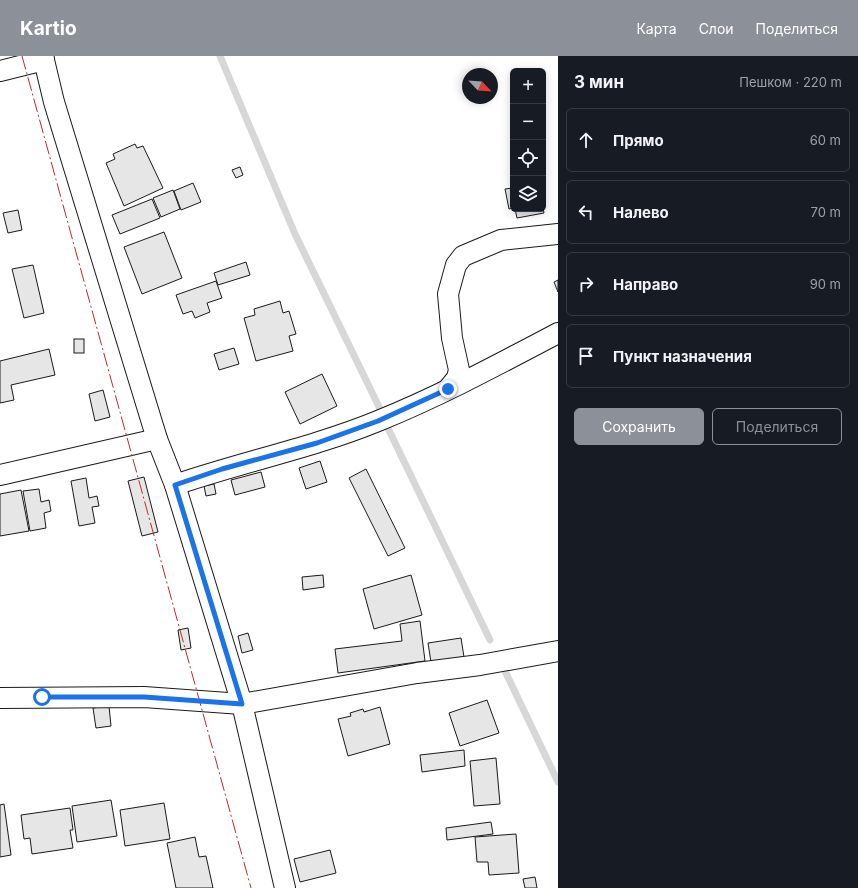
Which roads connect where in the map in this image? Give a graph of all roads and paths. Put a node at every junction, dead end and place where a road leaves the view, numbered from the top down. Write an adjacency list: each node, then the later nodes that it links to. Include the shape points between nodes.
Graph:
1 (44, 58): 2 (street); 6 (street, via 56,110)
2 (0, 71)
3 (558, 234): 5 (street, via 501,240 464,256 456,265 448,294 452,338 459,370)
4 (558, 333): 5 (street)
5 (448, 389): 8 (street, via 378,421 317,443 222,469)
6 (156, 440): 7 (street); 8 (street)
7 (0, 475)
8 (175, 485): 11 (street)
9 (558, 651): 11 (street)
10 (0, 698): 11 (street, via 144,697)
11 (242, 704): 12 (street)
12 (285, 888)

